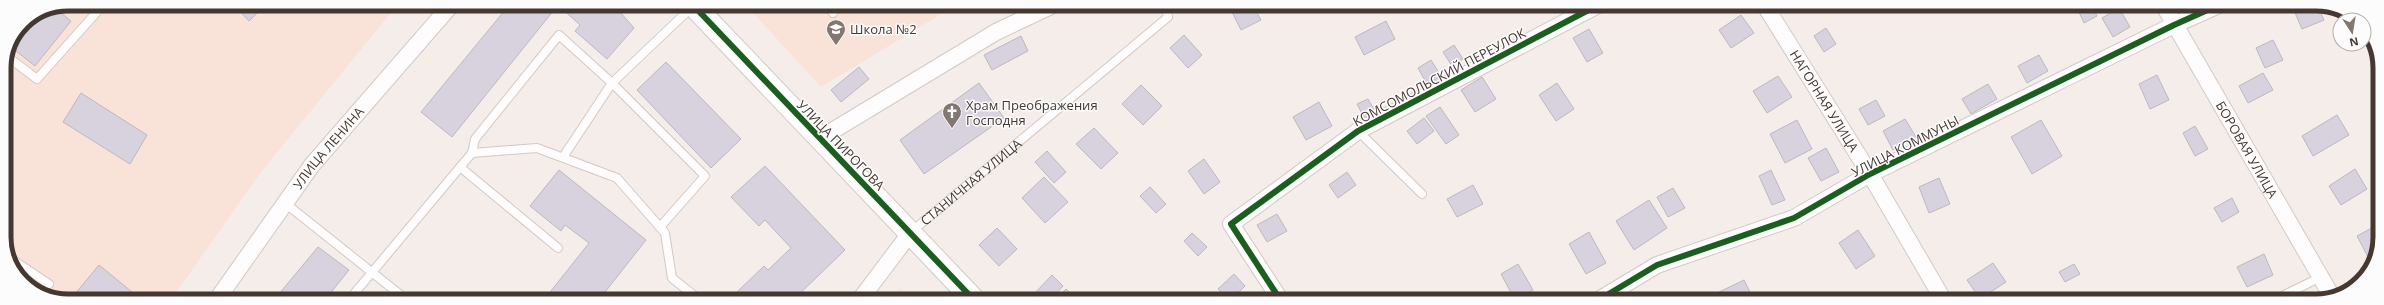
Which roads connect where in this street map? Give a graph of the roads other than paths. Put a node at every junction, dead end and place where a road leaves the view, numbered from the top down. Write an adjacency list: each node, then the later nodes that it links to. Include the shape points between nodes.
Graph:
1 (98, 11): 12 (lane, via 37,79)
2 (446, 11): 21 (street, УЛИЦА ЛЕНИНА, via 312,165)
3 (686, 11): 13 (lane)
4 (698, 11): 15 (street, УЛИЦА ПИРОГОВА)
5 (1040, 11): 15 (street, via 996,32)
6 (1167, 11): 23 (lane, СТАНИЧНАЯ УЛИЦА, via 1168,17)
7 (1587, 11): 14 (street, КОМСОМОЛЬСКИЙ ПЕРЕУЛОК)
8 (1768, 11): 19 (street, НАГОРНАЯ УЛИЦА)
9 (2167, 11): 11 (street, БОРОВАЯ УЛИЦА)
10 (2205, 11): 11 (street, УЛИЦА КОММУНЫ)
11 (2174, 25): 19 (street, УЛИЦА КОММУНЫ); 27 (street, БОРОВАЯ УЛИЦА)
12 (12, 60)
13 (612, 83): 16 (lane, via 559,35 475,139); 17 (lane); 22 (lane, via 705,176)
14 (1358, 131): 20 (lane); 36 (street, КОМСОМОЛЬСКИЙ ПЕРЕУЛОК, via 1231,224)
15 (819, 139): 23 (street, УЛИЦА ПИРОГОВА)
16 (472, 153): 17 (lane, via 537,148); 18 (lane)
17 (563, 157): 22 (lane, via 617,178)
18 (460, 167): 24 (lane); 26 (lane)
19 (1870, 174): 37 (street, УЛИЦА КОММУНЫ, via 1794,218 1657,265); 38 (street, НАГОРНАЯ УЛИЦА)
20 (1422, 194)
21 (285, 203): 26 (lane); 30 (street, УЛИЦА ЛЕНИНА)
22 (660, 227): 33 (lane, via 665,233 672,278)
23 (911, 232): 34 (street); 35 (street, УЛИЦА ПИРОГОВА)
24 (558, 248)
25 (18, 263): 28 (lane)
26 (371, 272): 31 (lane); 32 (lane)
27 (2321, 277): 29 (street, БОРОВАЯ УЛИЦА); 39 (lane)
28 (48, 284)
29 (2329, 292)
30 (220, 294)
31 (353, 294)
32 (399, 294)
33 (692, 294)
34 (863, 294)
35 (969, 294)
36 (1276, 294)
37 (1609, 294)
38 (1940, 294)
39 (2286, 294)

